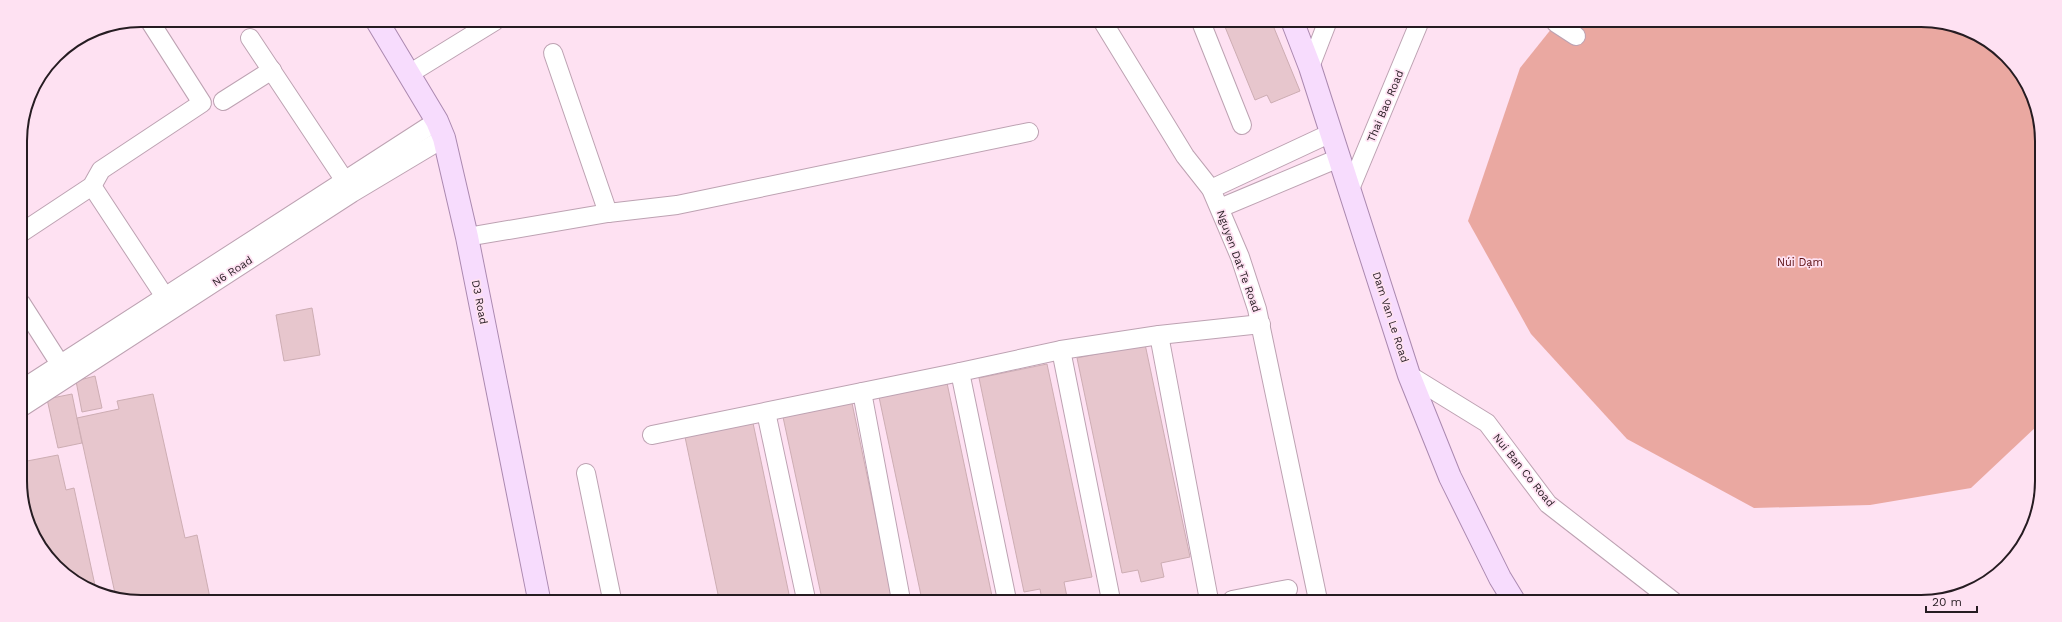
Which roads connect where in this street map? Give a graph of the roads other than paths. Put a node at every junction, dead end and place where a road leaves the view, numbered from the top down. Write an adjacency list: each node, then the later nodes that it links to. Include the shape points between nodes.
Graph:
1 (153, 27): 22 (street, via 202,103 100,170)
2 (381, 27): 15 (main road, D3 Road)
3 (485, 27): 15 (street)
4 (1106, 27): 24 (street, Nguyen Dat Te Road, via 1185,156)
5 (1203, 27): 17 (street)
6 (1295, 27): 13 (main road, Dam Van Le Road)
7 (1325, 27): 13 (street)
8 (1417, 27): 25 (street, Thai Bao Road)
9 (1562, 27): 10 (street)
10 (1576, 36)
11 (250, 38): 14 (street)
12 (553, 53): 27 (street)
13 (1310, 67): 20 (main road, Dam Van Le Road)
14 (272, 70): 16 (street); 23 (street)
15 (409, 74): 18 (main road, D3 Road)
16 (223, 101)
17 (1242, 125)
18 (440, 130): 23 (street, N6 Road); 29 (main road, D3 Road)
19 (1029, 132): 27 (street, via 678,205)
20 (1331, 133): 21 (main road, Dam Van Le Road); 24 (street)
21 (1339, 158): 25 (main road, Dam Van Le Road); 26 (street)
22 (92, 186): 28 (street); 30 (street)
23 (349, 187): 30 (street, N6 Road)
24 (1211, 189): 26 (street, Nguyen Dat Te Road)
25 (1350, 189): 37 (main road, Dam Van Le Road)
26 (1220, 208): 32 (street, Nguyen Dat Te Road, via 1240,257)
27 (608, 213): 29 (street)
28 (27, 229)
29 (467, 237): 45 (main road, D3 Road)
30 (169, 303): 35 (street, N6 Road); 40 (street, N6 Road)
31 (27, 312): 35 (street)
32 (1261, 324): 33 (street); 53 (street, Nguyen Dat Te Road)
33 (1159, 335): 34 (street); 51 (street)
34 (1060, 350): 36 (street); 50 (street)
35 (60, 364): 38 (street, N6 Road)
36 (960, 372): 39 (street); 49 (street)
37 (1409, 375): 54 (main road, Dam Van Le Road, via 1450,476); 55 (street, Nui Ban Co Road, via 1487,423 1548,504)
38 (27, 386)
39 (862, 392): 41 (street); 48 (street)
40 (27, 403)
41 (766, 412): 42 (street); 47 (street)
42 (652, 435)
43 (586, 473): 46 (street)
44 (1281, 593): 52 (street)
45 (537, 595)
46 (611, 595)
47 (805, 595)
48 (900, 595)
49 (1005, 595)
50 (1110, 595)
51 (1208, 595)
52 (1267, 595)
53 (1317, 595)
54 (1510, 595)
55 (1664, 595)

